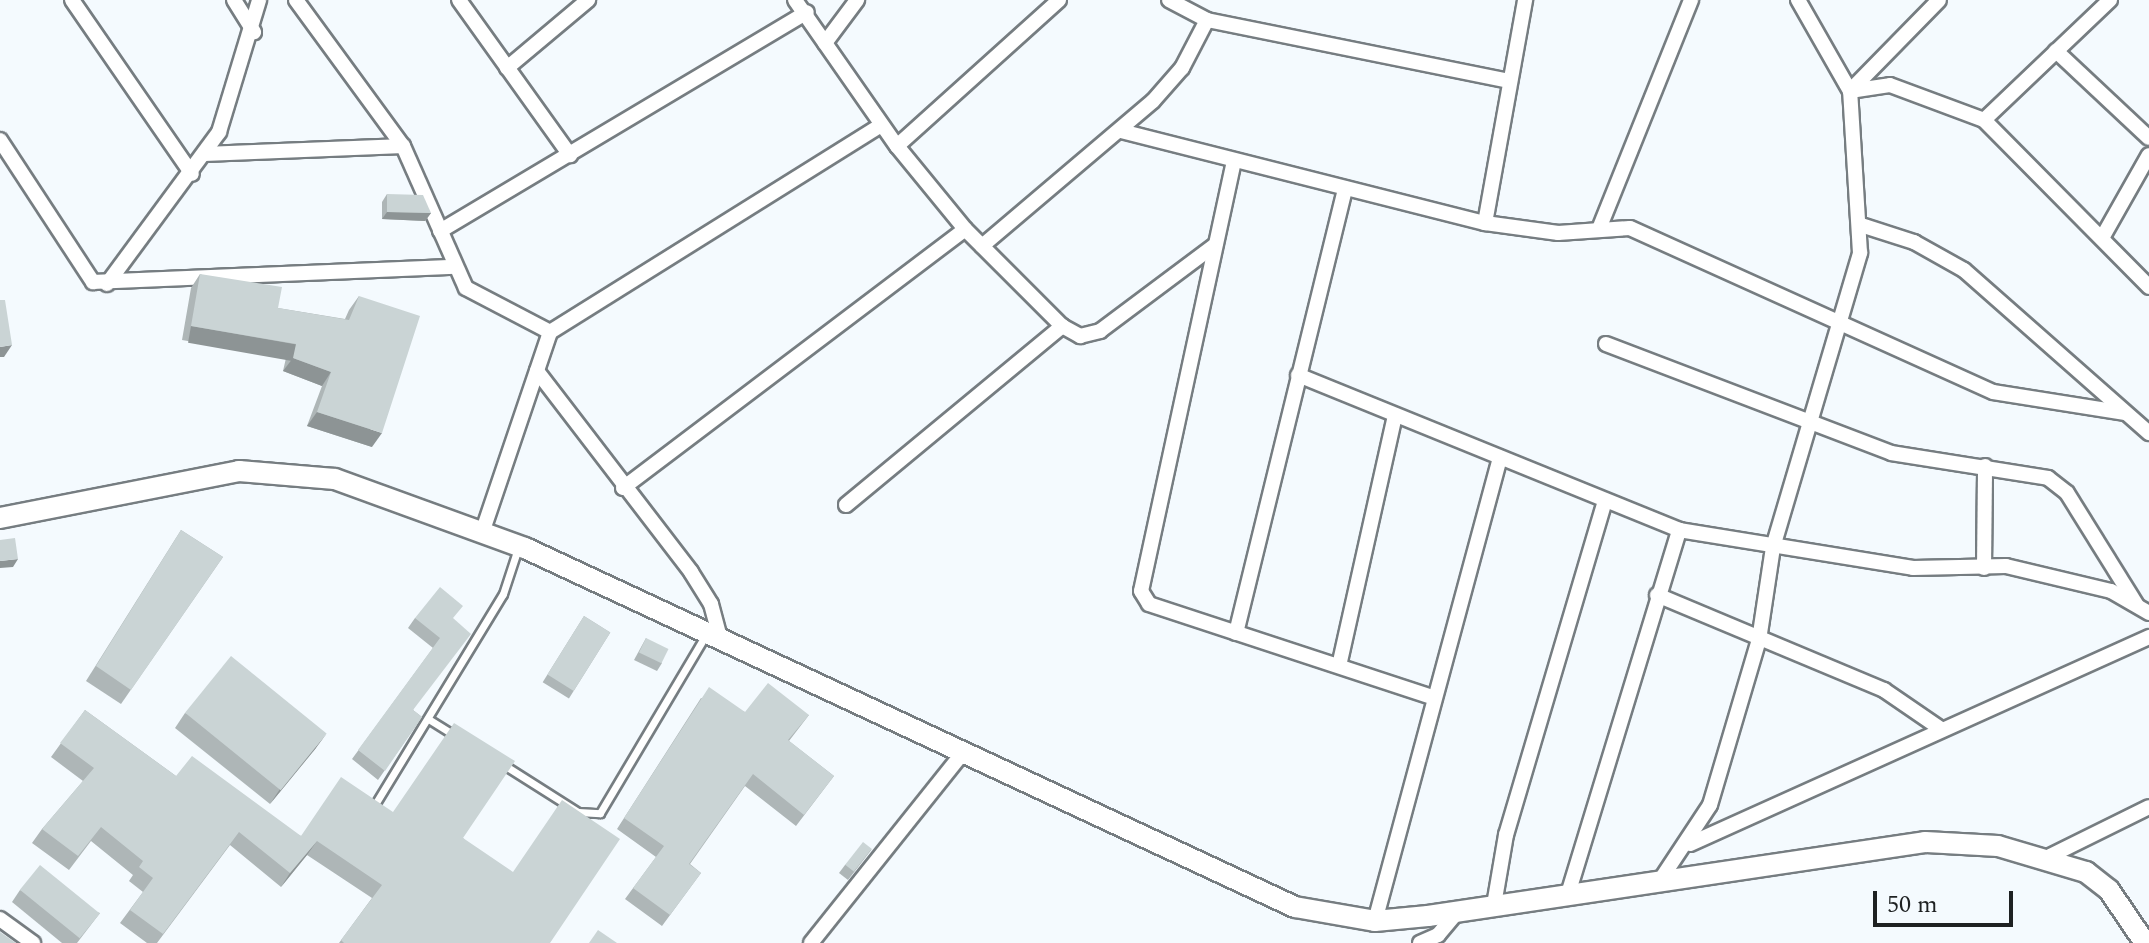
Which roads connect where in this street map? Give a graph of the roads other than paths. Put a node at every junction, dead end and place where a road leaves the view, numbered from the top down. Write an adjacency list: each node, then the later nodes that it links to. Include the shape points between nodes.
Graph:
1 (72, 0): 35 (street)
2 (234, 0): 18 (street)
3 (259, 0): 18 (street)
4 (296, 0): 29 (street)
5 (459, 0): 21 (street)
6 (588, 0): 21 (street)
7 (795, 0): 16 (street)
8 (857, 0): 19 (street)
9 (1059, 0): 30 (street)
10 (1169, 0): 17 (street)
11 (1525, 0): 22 (street)
12 (1691, 0): 40 (street)
13 (1798, 0): 23 (street)
14 (1939, 0): 23 (street)
15 (2110, 0): 20 (street)
16 (807, 12): 19 (street); 32 (street)
17 (1207, 20): 22 (street); 26 (street, via 1182,68)
18 (254, 32): 31 (street)
19 (825, 43): 25 (street)
20 (2056, 51): 24 (street); 27 (street)
21 (507, 68): 32 (street)
22 (1510, 81): 37 (street)
23 (1850, 91): 24 (street, via 1890,85); 38 (street)
24 (1984, 120): 42 (street)
25 (881, 125): 30 (street); 50 (street)
26 (1121, 131): 34 (street); 44 (street)
27 (2146, 131)
28 (0, 140): 46 (street, via 83,276)
29 (403, 146): 31 (street); 41 (street)
30 (897, 146): 39 (street)
31 (205, 154): 35 (street)
32 (570, 155): 41 (street)
33 (2149, 155): 42 (street)
34 (1234, 161): 36 (street); 43 (street)
35 (192, 174): 46 (street)
36 (1345, 188): 37 (street); 53 (street)
37 (1485, 223): 40 (street, via 1558,233)
38 (1861, 225): 48 (street); 54 (street, via 1914,242 1964,270)
39 (965, 229): 44 (street); 60 (street)
40 (1599, 229): 48 (street, via 1630,228)
41 (440, 231): 45 (street)
42 (2102, 238): 47 (street)
43 (1215, 245): 49 (street, via 1100,331 1080,336); 71 (street, via 1141,591 1149,604)
44 (982, 246): 49 (street)
45 (454, 267): 46 (street); 50 (street, via 466,288 494,308)
46 (107, 284)
47 (2149, 287)
48 (1843, 322): 54 (street, via 1993,392); 56 (street)
49 (1062, 326): 62 (street)
50 (550, 332): 52 (street)
51 (1606, 344): 56 (street)
52 (537, 371): 60 (street); 65 (street)
53 (1298, 375): 55 (street); 71 (street)
54 (2125, 413): 57 (street)
55 (1395, 415): 58 (street); 75 (street)
56 (1812, 428): 59 (street, via 1891,453); 67 (street)
57 (2149, 433)
58 (1500, 458): 61 (street); 76 (street)
59 (1985, 466): 68 (street); 70 (street, via 2048,478 2067,493)
60 (623, 488): 72 (street, via 691,572)
61 (1604, 504): 64 (street); 88 (street, via 1506,835)
62 (846, 505)
63 (0, 518): 65 (street, via 168,481 285,470 335,479)
64 (1679, 530): 67 (street); 69 (street)
65 (482, 533): 66 (street)
66 (518, 546): 72 (street); 77 (lane, via 503,594)
67 (1773, 547): 68 (street, via 1913,568); 74 (street)
68 (1984, 568): 70 (street, via 2062,576)
69 (1657, 595): 74 (street); 87 (street)
70 (2144, 611)
71 (1236, 633): 75 (street)
72 (714, 637): 80 (street); 81 (lane, via 600,813 578,812)
73 (2149, 637): 78 (street)
74 (1759, 640): 78 (street, via 1884,690); 84 (street, via 1710,805)
75 (1339, 666): 76 (street)
76 (1432, 697): 91 (street)
77 (430, 720): 79 (lane); 82 (lane)
78 (1941, 729): 84 (street)
79 (471, 745)
80 (962, 754): 91 (street, via 1252,891); 93 (street)
81 (497, 762)
82 (374, 806)
83 (2149, 807): 85 (street)
84 (1690, 844): 86 (street)
85 (2050, 856): 86 (street, via 1925,842); 95 (street, via 2109,890)
86 (1663, 876): 87 (street)
87 (1568, 894): 88 (street)
88 (1494, 905): 89 (street)
89 (1458, 910): 91 (street); 94 (street, via 1438,935)
90 (0, 919): 92 (street)
91 (1375, 921)
92 (33, 943)
93 (811, 943)
94 (1420, 943)
95 (2145, 943)

